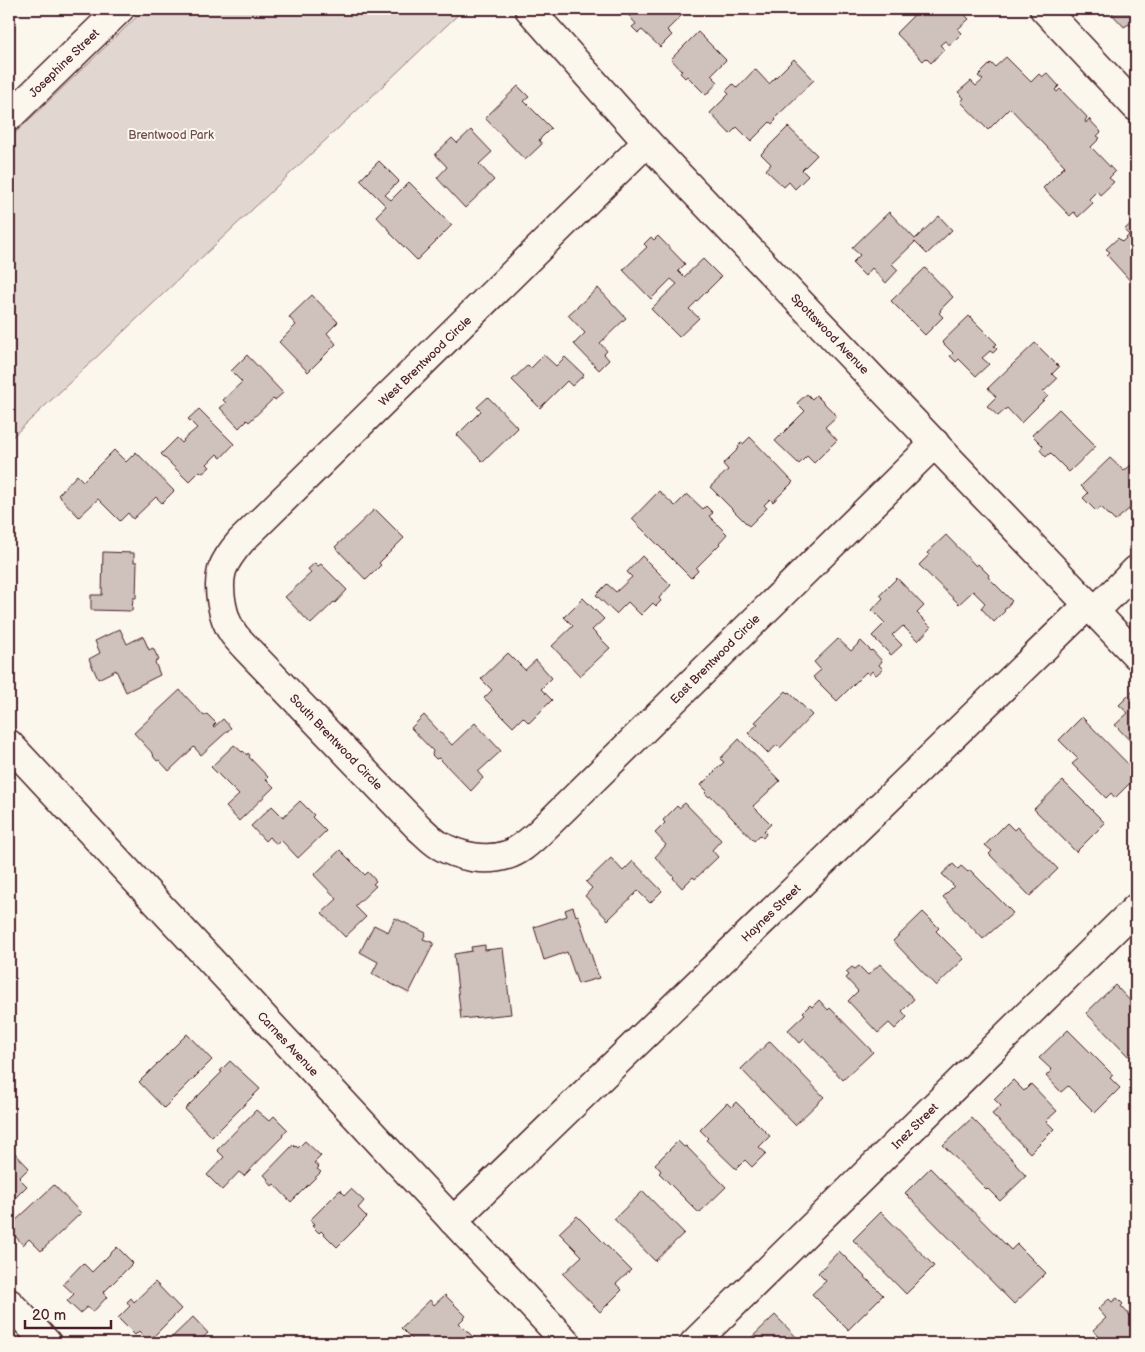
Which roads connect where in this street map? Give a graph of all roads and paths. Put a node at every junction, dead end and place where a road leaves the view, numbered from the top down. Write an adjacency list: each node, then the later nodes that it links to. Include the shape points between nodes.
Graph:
1 (120, 9): 5 (street, Josephine Street)
2 (529, 9): 6 (street, Spottswood Avenue)
3 (1044, 9): 4 (street)
4 (1136, 107)
5 (9, 117)
6 (648, 142): 7 (street, Spottswood Avenue); 9 (street, West Brentwood Circle, via 241,540 222,570)
7 (934, 443): 10 (street, Spottswood Avenue); 13 (street, East Brentwood Circle, via 539,833 507,855)
8 (1136, 570): 10 (street, Haynes Street)
9 (220, 589): 13 (street, South Brentwood Circle, via 223,610 232,632 418,828 439,845 459,854)
10 (1092, 608): 11 (street, Spottswood Avenue); 15 (street, Haynes Street)
11 (1136, 655)
12 (9, 745): 15 (street, Carnes Avenue)
13 (486, 858)
14 (1136, 908): 19 (street, Inez Street)
15 (453, 1221): 18 (street, Carnes Avenue)
16 (9, 1303): 17 (street)
17 (47, 1343)
18 (567, 1343)
19 (694, 1343)

